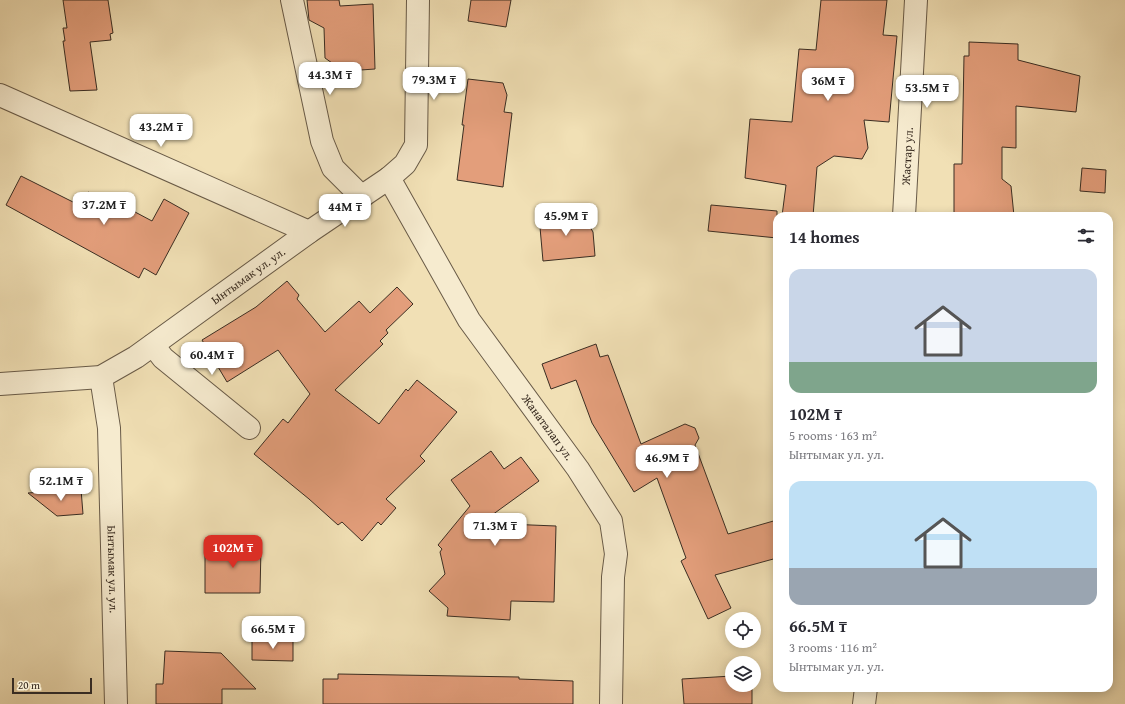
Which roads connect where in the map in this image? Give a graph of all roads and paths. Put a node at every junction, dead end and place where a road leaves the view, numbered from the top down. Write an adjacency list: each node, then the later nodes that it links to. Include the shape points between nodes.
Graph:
1 (292, 0): 6 (street, via 322,141 333,168)
2 (418, 0): 5 (street, Ынтымак ул. ул., via 416,145 405,164)
3 (916, 0): 7 (street, Жастар ул.)
4 (0, 95): 8 (street)
5 (389, 178): 6 (street, Ынтымак ул. ул.); 15 (street, Жанаталап ул., via 469,320 578,470 611,521 616,554 613,577)
6 (362, 196): 8 (street, Ынтымак ул. ул.)
7 (904, 212)
8 (309, 232): 9 (street, Ынтымак ул. ул.)
9 (153, 344): 10 (street, Ынтымак ул. ул.); 12 (street, via 163,358)
10 (101, 377): 11 (street); 14 (street, Ынтымак ул. ул., via 109,428)
11 (0, 384)
12 (249, 428)
13 (866, 692): 16 (street)
14 (116, 704)
15 (611, 704)
16 (864, 704)

